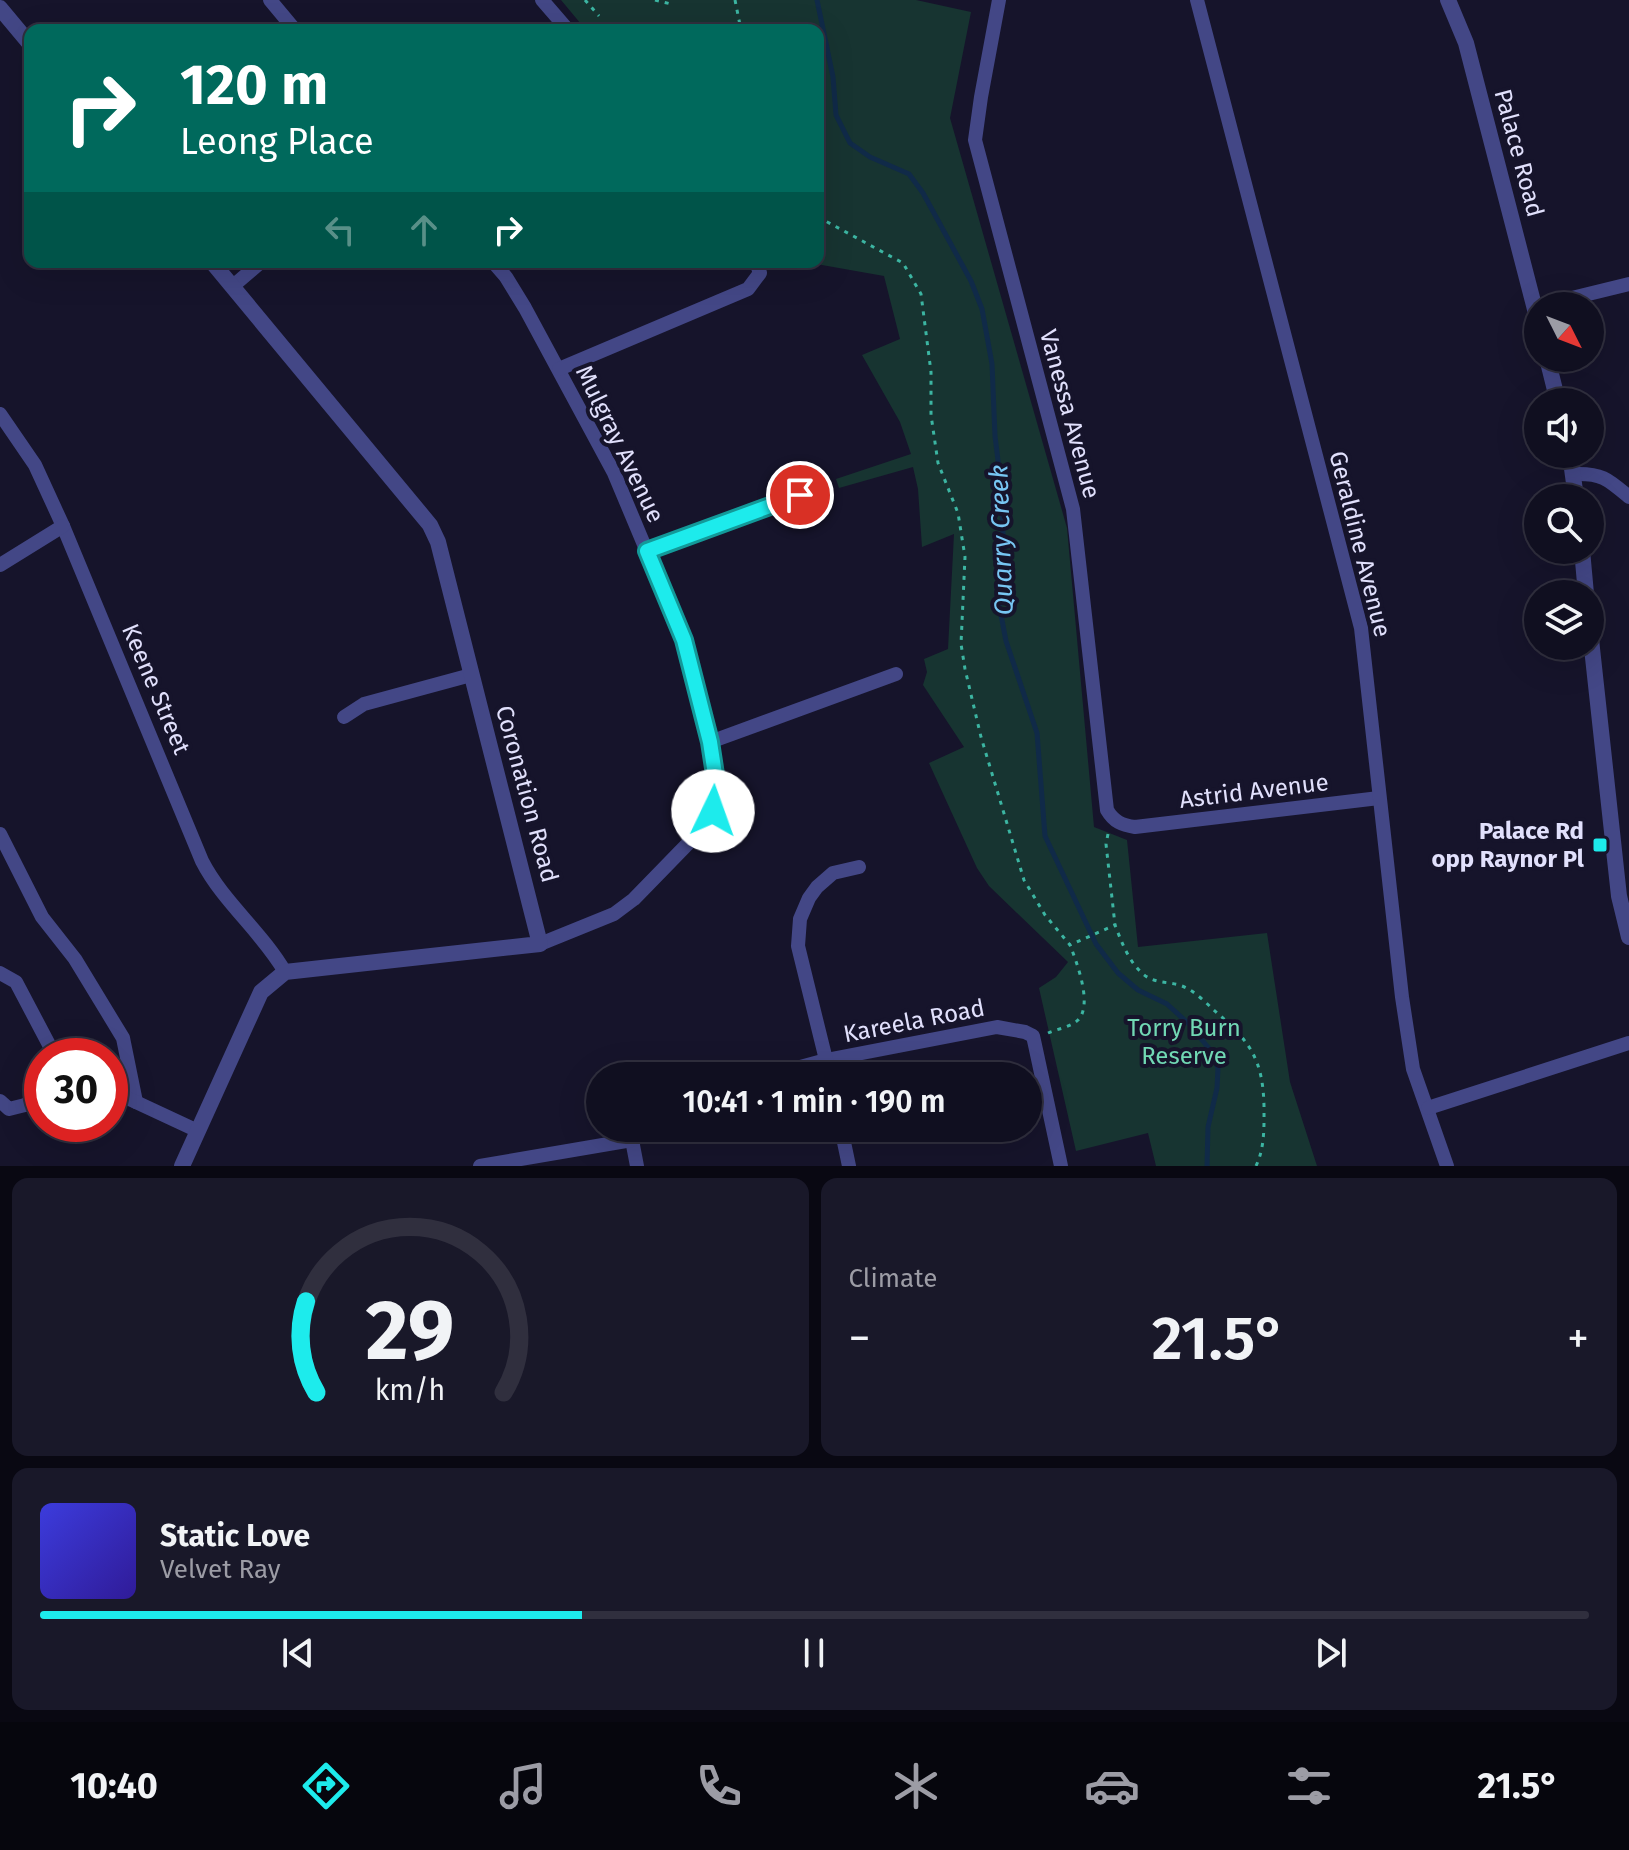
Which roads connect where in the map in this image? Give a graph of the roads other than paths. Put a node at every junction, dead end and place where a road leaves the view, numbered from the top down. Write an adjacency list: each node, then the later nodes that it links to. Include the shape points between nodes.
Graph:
1 (270, 0): 7 (street)
2 (542, 0): 8 (street)
3 (999, 0): 34 (street, Vanessa Avenue, via 975,140 1073,509 1107,810 1112,819)
4 (1197, 0): 33 (street, Geraldine Avenue, via 1361,628)
5 (1448, 0): 16 (street, Palace Road, via 1466,43)
6 (0, 8): 9 (street)
7 (290, 24)
8 (563, 24)
9 (24, 37)
10 (217, 268): 15 (street, Coronation Road)
11 (254, 268): 15 (street)
12 (498, 268): 18 (street, Mulgray Avenue)
13 (758, 268): 18 (street, via 748,289)
14 (1629, 284): 17 (street)
15 (233, 286): 30 (street, Coronation Road, via 430,525)
16 (1530, 292)
17 (1604, 292)
18 (559, 369): 26 (street, Mulgray Avenue, via 614,473)
19 (0, 414): 25 (street, Keene Street, via 35,465)
20 (1573, 468): 21 (street)
21 (1574, 474): 22 (street); 24 (street, via 1606,478)
22 (1575, 484)
23 (800, 495): 26 (street)
24 (1629, 497)
25 (63, 526): 27 (street); 40 (street, Keene Street, via 202,861)
26 (647, 551): 32 (street, Mulgray Avenue, via 684,640)
27 (0, 565)
28 (1594, 660): 37 (street)
29 (896, 674): 32 (street)
30 (471, 675): 31 (street, via 364,704); 39 (street, Coronation Road)
31 (344, 717)
32 (710, 742): 39 (street, Mulgray Avenue, via 716,795 713,811 697,835 614,914)
33 (1379, 798): 34 (street, Astrid Avenue); 50 (street, Geraldine Avenue, via 1413,1069)
34 (1135, 827)
35 (0, 834): 48 (street, via 42,917 75,959 123,1038)
36 (859, 867): 44 (street, via 833,873 817,887 800,919 798,946)
37 (1625, 912): 38 (street)
38 (1629, 937)
39 (540, 944): 40 (street)
40 (285, 972): 51 (street, via 261,992)
41 (0, 973): 42 (street, via 16,982)
42 (46, 1038)
43 (1629, 1043): 50 (street)
44 (826, 1060): 45 (street, Kareela Road); 59 (street, Kareela Road, via 997,1027 1033,1036)
45 (818, 1062)
46 (128, 1098): 48 (street)
47 (0, 1101): 49 (street, via 9,1109)
48 (136, 1102): 51 (street)
49 (24, 1105)
50 (1428, 1108): 60 (street, Geraldine Avenue)
51 (198, 1131): 55 (street)
52 (620, 1142): 56 (street)
53 (632, 1142): 57 (street)
54 (844, 1142): 58 (street)
55 (182, 1166)
56 (480, 1166)
57 (637, 1166)
58 (849, 1166)
59 (1061, 1166)
60 (1447, 1166)

